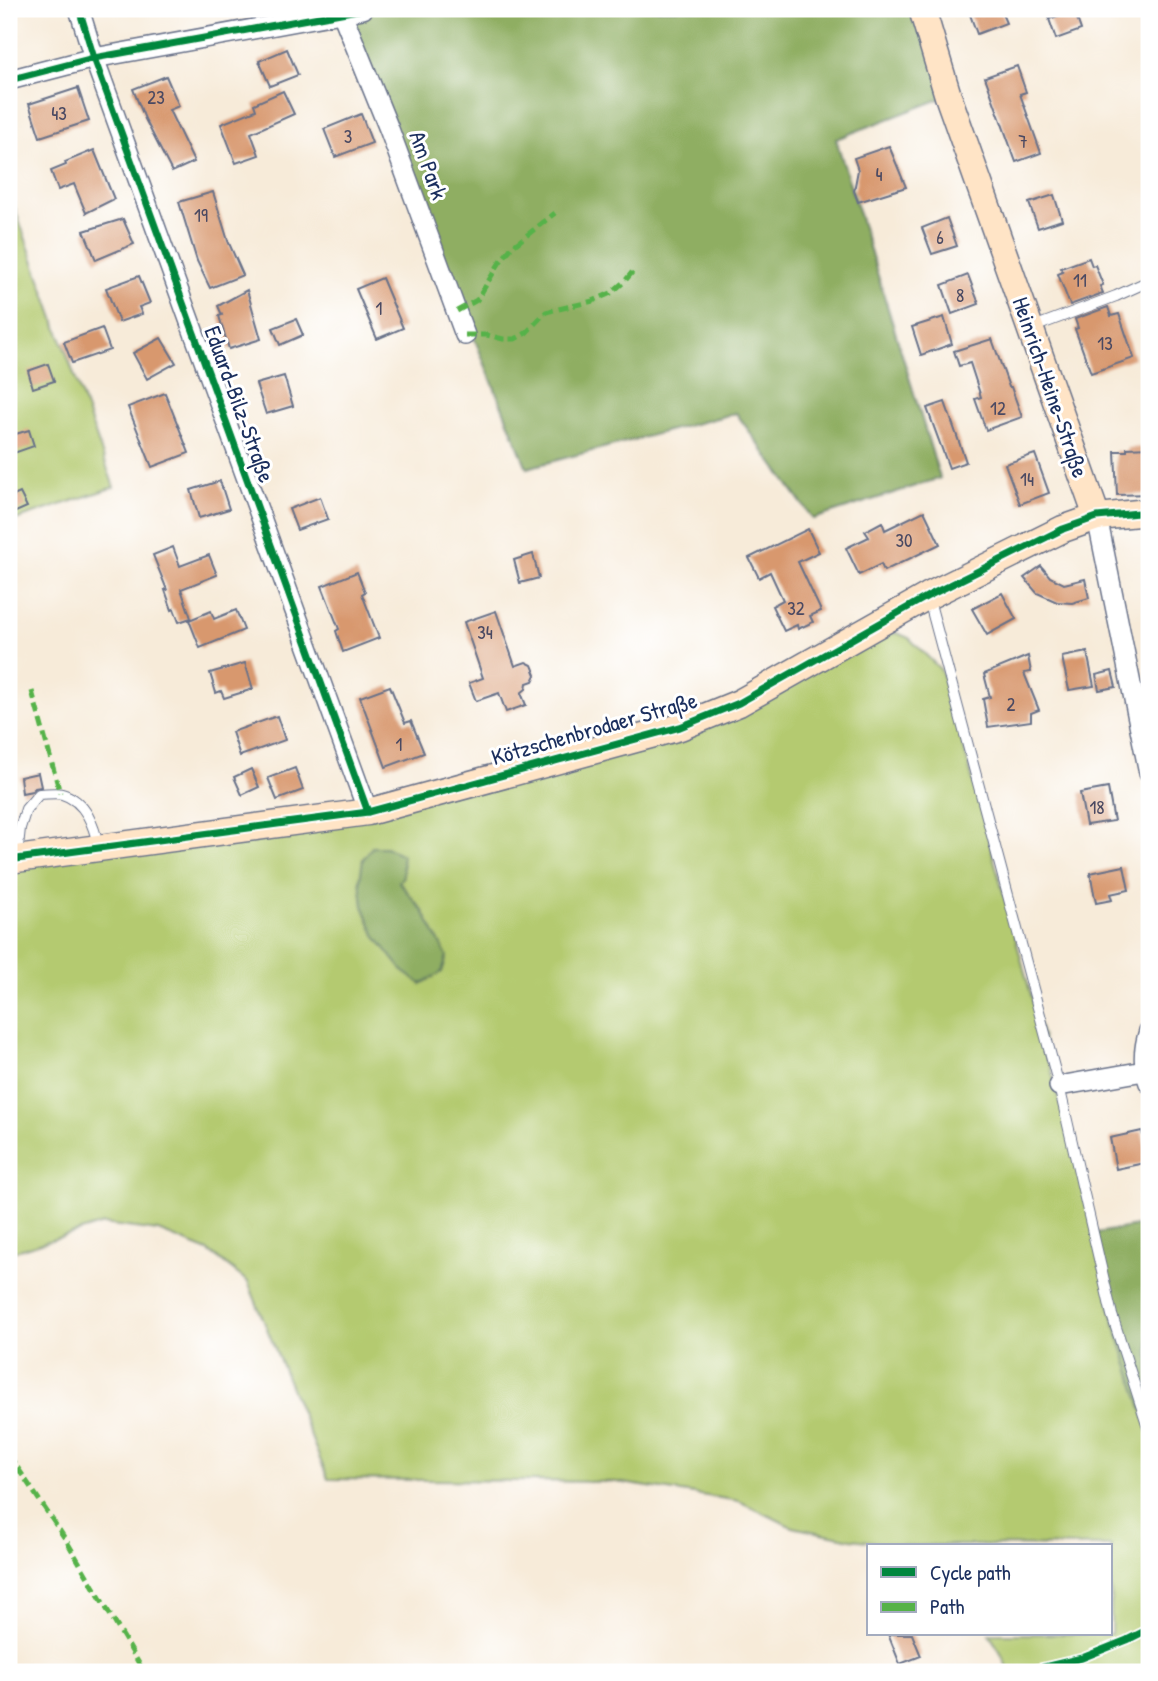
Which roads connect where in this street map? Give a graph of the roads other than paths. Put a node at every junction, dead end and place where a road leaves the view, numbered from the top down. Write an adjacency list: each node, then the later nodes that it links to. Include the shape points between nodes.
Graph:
1 (79, 9): 5 (street, Eduard-Bilz-Straße)
2 (363, 9): 4 (street)
3 (922, 9): 8 (street, Heinrich-Heine-Straße)
4 (342, 13): 5 (street); 9 (street, Am Park)
5 (94, 58): 6 (street); 14 (street, Eduard-Bilz-Straße)
6 (9, 80)
7 (1149, 281): 8 (lane)
8 (1030, 328): 11 (street, Heinrich-Heine-Straße)
9 (465, 335)
10 (1149, 512): 11 (street, Kötzschenbrodaer Straße)
11 (1097, 517): 12 (street, Kötzschenbrodaer Straße, via 1063,528); 13 (street, Heinrich-Heine-Straße)
12 (928, 596): 14 (street, Kötzschenbrodaer Straße, via 739,704 680,727); 19 (lane)
13 (1149, 773)
14 (368, 812): 15 (street, Kötzschenbrodaer Straße)
15 (99, 848): 16 (street, Kötzschenbrodaer Straße); 16 (lane, via 96,832 78,801 60,793 39,794 26,809)
16 (13, 860)
17 (1149, 1031): 18 (street, via 1143,1051)
18 (1147, 1077): 19 (street)
19 (1059, 1086): 20 (lane, via 1112,1315)
20 (1149, 1430)

